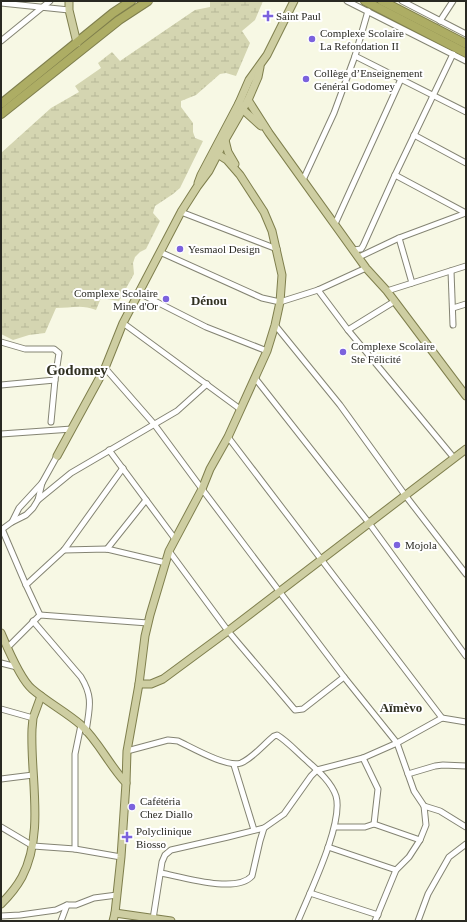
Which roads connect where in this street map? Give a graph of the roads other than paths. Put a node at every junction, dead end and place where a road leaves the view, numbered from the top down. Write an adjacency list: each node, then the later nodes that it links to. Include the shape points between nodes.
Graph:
1 (50, 1): 12 (street)
2 (69, 1): 13 (main road)
3 (131, 1): 18 (highway, via 112,13)
4 (148, 1): 32 (highway, via 119,20)
5 (294, 1): 24 (main road)
6 (347, 1): 14 (street)
7 (365, 1): 20 (highway)
8 (382, 1): 19 (highway)
9 (403, 1): 15 (street)
10 (453, 1): 15 (street)
11 (1, 4): 12 (street)
12 (44, 7): 13 (street); 17 (street)
13 (69, 10): 18 (main road)
14 (368, 11): 21 (street); 22 (street)
15 (440, 21): 16 (street)
16 (466, 34)
17 (1, 41)
18 (77, 43): 29 (highway)
19 (466, 44)
20 (466, 53)
21 (453, 54): 23 (street); 26 (street)
22 (355, 56): 25 (street); 38 (street, via 334,113)
23 (466, 61)
24 (261, 63): 27 (main road); 28 (main road, via 249,80)
25 (401, 79): 26 (street); 41 (street)
26 (433, 96): 31 (street); 34 (street)
27 (248, 100): 30 (main road); 33 (main road)
28 (239, 103): 30 (main road); 35 (main road)
29 (1, 104)
30 (243, 109): 33 (main road); 35 (main road)
31 (466, 112)
32 (1, 114)
33 (269, 133): 38 (main road)
34 (414, 135): 36 (street); 37 (street)
35 (220, 150): 39 (main road, via 201,174 197,187); 43 (main road, via 264,212)
36 (466, 163)
37 (395, 175): 40 (street); 44 (street, via 363,246)
38 (303, 180): 41 (main road)
39 (181, 212): 43 (street); 45 (main road)
40 (466, 213): 42 (street)
41 (335, 224): 44 (main road)
42 (399, 238): 46 (street); 50 (street)
43 (277, 250): 55 (main road, via 282,275)
44 (354, 250): 46 (main road)
45 (160, 252): 53 (main road); 55 (street, via 262,298)
46 (359, 257): 48 (main road)
47 (466, 266): 49 (street)
48 (366, 268): 51 (street); 52 (main road)
49 (451, 271): 50 (street); 57 (street)
50 (412, 283): 52 (street)
51 (318, 290): 55 (street); 61 (street)
52 (387, 291): 54 (main road)
53 (139, 293): 58 (main road); 63 (street, via 206,327)
54 (395, 301): 61 (street); 69 (main road)
55 (280, 302): 59 (main road)
56 (466, 304): 57 (street)
57 (453, 308): 60 (street)
58 (123, 323): 64 (main road); 67 (street)
59 (275, 325): 63 (main road); 83 (street, via 340,405)
60 (453, 325)
61 (348, 330): 79 (street)
62 (1, 342): 66 (street, via 25,349 54,349 59,353)
63 (267, 351): 65 (main road)
64 (105, 368): 72 (street); 73 (main road)
65 (255, 378): 70 (main road); 87 (street)
66 (55, 380): 68 (street); 71 (street)
67 (207, 384): 70 (street); 72 (street, via 177,411)
68 (1, 385)
69 (466, 396)
70 (240, 409): 75 (main road)
71 (51, 422)
72 (154, 424): 77 (street); 82 (street)
73 (72, 429): 74 (street); 78 (main road)
74 (1, 434)
75 (228, 438): 82 (main road, via 210,468); 93 (street)
76 (466, 449): 79 (main road)
77 (109, 450): 80 (street); 84 (street, via 71,473)
78 (57, 456): 81 (street)
79 (454, 458): 83 (main road)
80 (124, 468): 85 (street); 90 (street)
81 (42, 483): 84 (street); 86 (street, via 19,508)
82 (202, 489): 89 (main road); 97 (street)
83 (405, 495): 87 (main road); 95 (street)
84 (38, 500): 86 (street, via 26,515)
85 (146, 500): 89 (street); 91 (street)
86 (12, 522): 88 (street)
87 (369, 522): 93 (main road); 104 (street)
88 (2, 529): 96 (street)
89 (175, 539): 92 (main road)
90 (64, 550): 91 (street); 96 (street)
91 (107, 550): 94 (street)
92 (170, 551): 94 (main road); 101 (street)
93 (321, 560): 97 (main road); 112 (street)
94 (166, 563): 100 (main road)
95 (466, 574)
96 (26, 585): 98 (street)
97 (280, 591): 101 (main road); 107 (street)
98 (40, 615): 99 (street); 100 (street)
99 (33, 621): 103 (street); 115 (street, via 87,687 90,698)
100 (148, 623): 108 (main road)
101 (228, 630): 107 (street, via 295,710 303,709); 108 (main road, via 163,679 151,684)
102 (1, 633): 103 (main road)
103 (7, 648): 106 (main road)
104 (466, 656)
105 (1, 663): 106 (street)
106 (17, 667): 109 (main road, via 30,688)
107 (344, 676): 116 (street)
108 (139, 684): 117 (main road)
109 (41, 696): 111 (main road); 114 (main road)
110 (1, 709): 111 (street)
111 (33, 718): 123 (main road)
112 (442, 718): 113 (street); 116 (street)
113 (466, 722)
114 (81, 725): 115 (main road); 137 (street, via 75,754)
115 (86, 732): 125 (main road, via 103,750 114,770)
116 (397, 743): 118 (street); 122 (street)
117 (127, 751): 119 (street, via 173,740 224,763); 125 (main road)
118 (363, 758): 121 (street); 127 (street, via 378,789)
119 (234, 764): 121 (street, via 242,762 277,735); 132 (street)
120 (466, 766): 122 (street, via 435,766)
121 (317, 770): 129 (street, via 336,796); 131 (street, via 284,814)
122 (408, 774): 126 (street, via 414,791)
123 (33, 775): 124 (street); 135 (main road)
124 (1, 779)
125 (126, 783): 138 (main road)
126 (424, 806): 130 (street, via 440,811); 133 (street, via 426,825)
127 (374, 824): 129 (street, via 365,827); 133 (street)
128 (1, 826): 135 (street)
129 (335, 826): 136 (street)
130 (466, 827)
131 (264, 828): 132 (street); 140 (street, via 252,876 248,880 227,884 211,883)
132 (254, 830): 140 (street, via 171,850 165,855)
133 (420, 840): 139 (street, via 409,857)
134 (466, 844): 156 (street, via 449,857 428,894)
135 (33, 846): 137 (street); 143 (main road, via 22,877)
136 (328, 847): 139 (street); 141 (street)
137 (75, 849): 138 (street)
138 (121, 857): 142 (main road)
139 (396, 870): 147 (street)
140 (161, 873): 149 (street)
141 (310, 893): 147 (street); 154 (street)
142 (117, 895): 144 (street); 145 (main road)
143 (1, 904)
144 (67, 905): 146 (street, via 56,910); 151 (street)
145 (115, 913): 149 (main road); 152 (main road)
146 (20, 915): 148 (street); 150 (street)
147 (378, 915): 155 (street)
148 (1, 916)
149 (152, 919): 153 (main road)
150 (18, 921)
151 (61, 921)
152 (113, 921)
153 (171, 921)
154 (298, 921)
155 (376, 921)
156 (418, 921)

